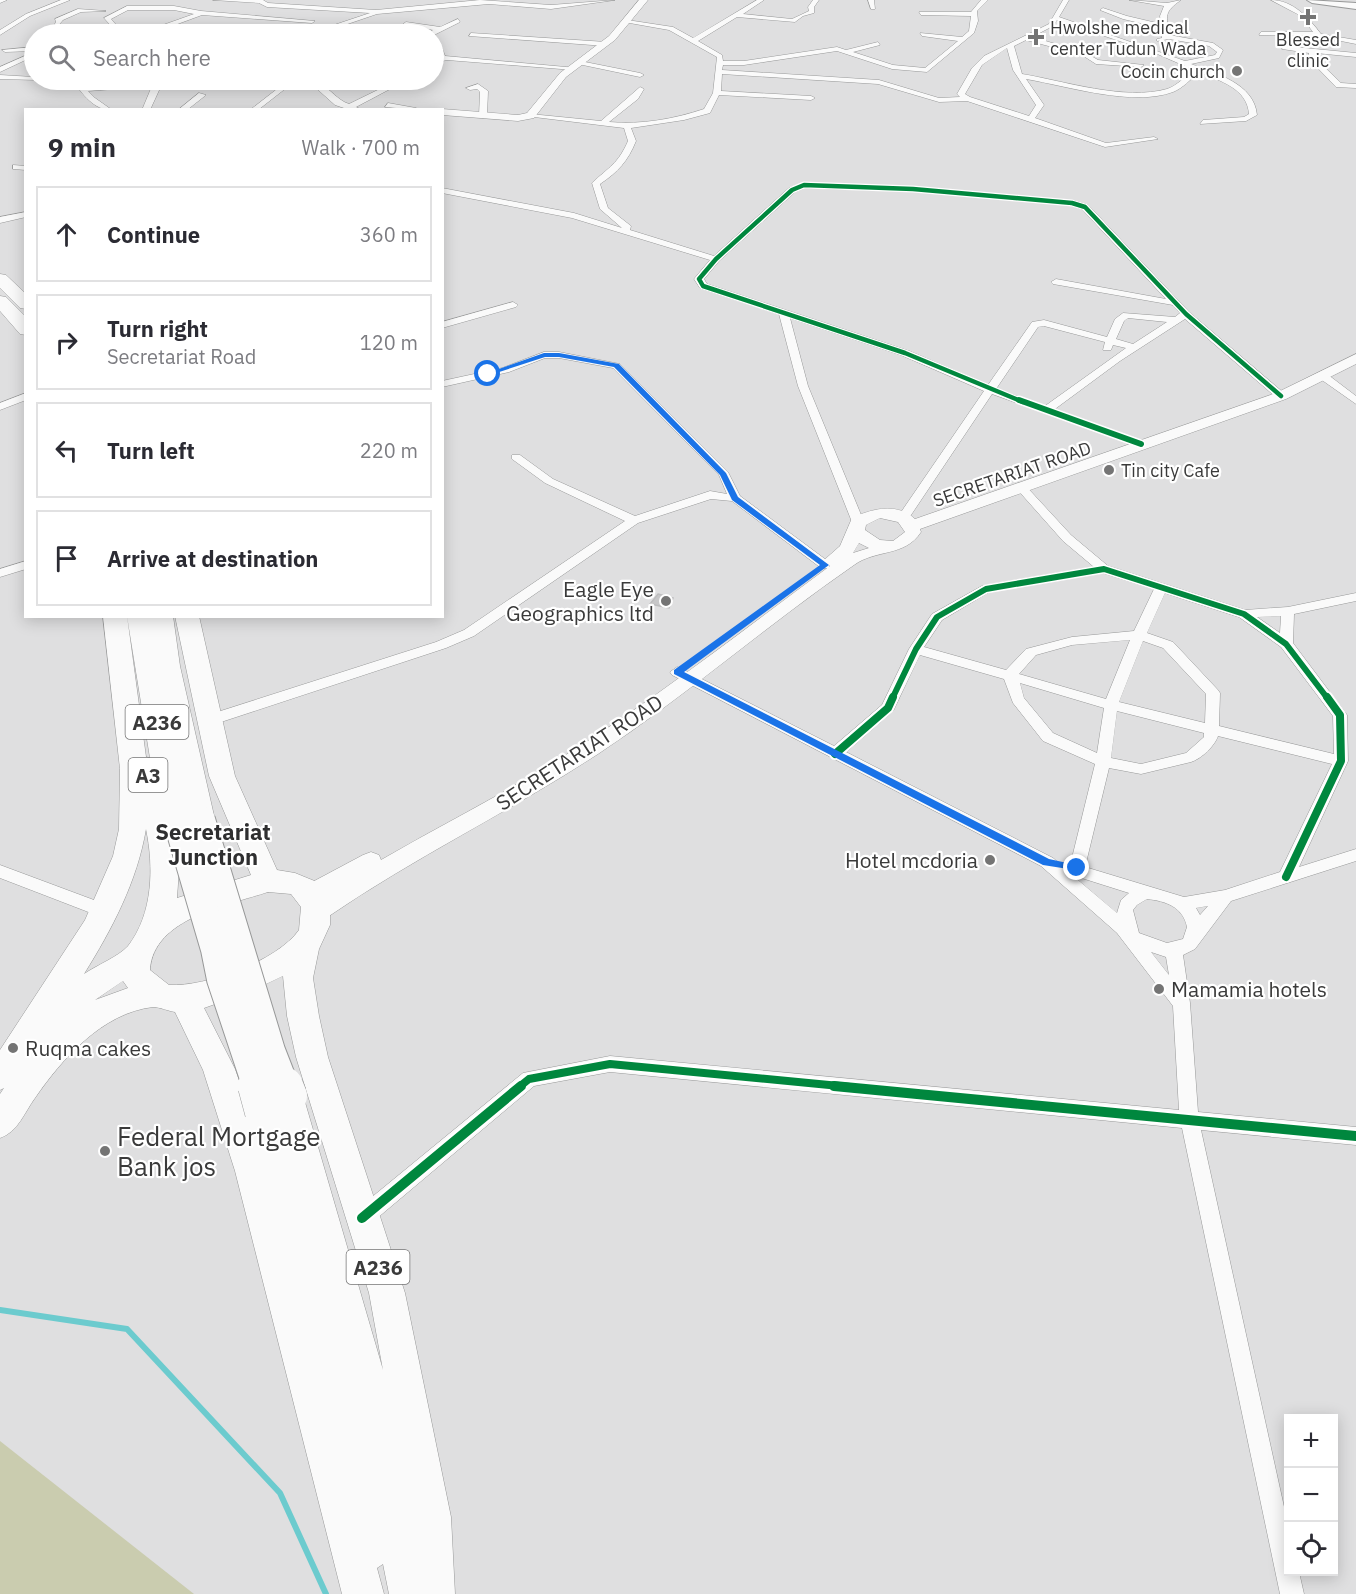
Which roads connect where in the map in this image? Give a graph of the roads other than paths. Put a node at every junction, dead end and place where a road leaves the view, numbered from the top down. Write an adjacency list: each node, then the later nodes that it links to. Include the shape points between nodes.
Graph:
1 (67, 0): 21 (street)
2 (134, 0): 27 (street)
3 (216, 0): 18 (street)
4 (279, 0): 23 (street)
5 (465, 0): 20 (street)
6 (524, 0): 25 (street)
7 (612, 0): 25 (street, via 551,8)
8 (644, 0): 42 (street)
9 (761, 0): 37 (street)
10 (816, 0): 37 (street, via 812,12 793,21)
11 (871, 0): 28 (street)
12 (985, 0): 35 (street)
13 (1066, 0): 39 (street)
14 (1132, 0): 24 (street)
15 (1178, 0): 24 (street)
16 (1274, 0): 53 (street, via 1303,15)
17 (1312, 0): 26 (main road)
18 (259, 1): 23 (street)
19 (38, 2): 21 (street)
20 (487, 3): 25 (street); 32 (street)
21 (55, 4): 30 (street)
22 (385, 4): 32 (street)
23 (267, 5): 32 (street); 38 (street)
24 (1168, 5): 48 (street)
25 (512, 6)
26 (1356, 6)
27 (127, 8): 33 (street, via 174,8); 44 (street, via 107,18)
28 (873, 9)
29 (1103, 10): 48 (street)
30 (37, 11): 36 (street); 50 (street)
31 (103, 11): 36 (street, via 83,9)
32 (373, 12): 47 (street)
33 (201, 13): 38 (street); 45 (street)
34 (921, 13): 35 (street)
35 (973, 14): 57 (street, via 972,32)
36 (66, 15): 43 (street, via 57,20 61,21)
37 (737, 15): 58 (street)
38 (272, 18): 41 (street); 46 (street)
39 (1056, 18): 56 (street, via 1051,25); 59 (street)
40 (458, 21): 49 (street)
41 (318, 22)
42 (627, 22): 58 (street, via 660,25); 61 (street)
43 (57, 24)
44 (112, 24)
45 (172, 24)
46 (274, 24)
47 (341, 24)
48 (1163, 26): 55 (street)
49 (444, 27)
50 (0, 33)
51 (922, 34): 57 (street)
52 (1261, 34): 53 (street)
53 (1316, 34): 60 (street)
54 (471, 35): 61 (street)
55 (1166, 37): 59 (street); 73 (street, via 1210,44 1221,51 1217,57)
56 (1024, 38): 63 (street); 75 (street, via 1084,54 1096,62)
57 (961, 39): 67 (street, via 927,70 892,67)
58 (694, 40): 72 (street, via 717,53)
59 (1126, 42): 73 (street)
60 (1356, 42)
61 (606, 44): 74 (street)
62 (879, 44): 67 (street)
63 (1010, 45): 80 (street, via 1016,70); 94 (street, via 973,69 961,94)
64 (1284, 48): 68 (street)
65 (24, 49): 66 (street)
66 (5, 50)
67 (848, 51): 72 (street, via 830,49)
68 (1313, 52): 69 (street); 83 (street, via 1311,58 1339,85)
69 (1356, 55)
70 (444, 58): 74 (street)
71 (24, 59): 77 (street)
72 (721, 63): 78 (street)
73 (1182, 63): 76 (street)
74 (577, 65): 79 (street); 105 (street, via 558,81)
75 (1141, 65)
76 (1199, 69): 80 (street, via 1176,88 1143,93); 107 (street, via 1242,89 1252,104 1253,115)
77 (0, 70)
78 (719, 72): 91 (street); 94 (street, via 879,82 939,100)
79 (640, 75)
80 (1022, 76): 106 (street, via 1040,105)
81 (0, 77): 82 (street)
82 (24, 78)
83 (1356, 86)
84 (470, 88): 104 (street, via 478,86 484,91)
85 (640, 89): 108 (street)
86 (85, 90): 97 (street)
87 (157, 90): 98 (street)
88 (280, 90): 100 (street)
89 (323, 90): 96 (street)
90 (383, 90): 96 (street)
91 (717, 93): 93 (street); 109 (street, via 704,113)
92 (202, 94): 99 (street)
93 (811, 98)
94 (967, 99): 106 (street)
95 (388, 105): 102 (street)
96 (350, 107): 101 (street)
97 (106, 108)
98 (147, 108)
99 (184, 108)
100 (256, 108)
101 (353, 108)
102 (405, 108)
103 (444, 112): 104 (street)
104 (483, 116): 105 (street)
105 (530, 116): 108 (street)
106 (1031, 119): 110 (street, via 1105,145)
107 (1203, 122)
108 (602, 124): 109 (street)
109 (627, 126): 114 (street, via 633,141 624,161 596,183 604,209)
110 (1154, 139)
111 (444, 190): 114 (street, via 574,216)
112 (24, 214): 113 (street)
113 (0, 220)
114 (642, 236): 115 (street)
115 (716, 259): 120 (street, via 792,190 804,185 1050,200 1085,207); 122 (street, via 699,279 703,286)
116 (0, 279): 119 (highway)
117 (1056, 282): 120 (street)
118 (0, 302): 126 (highway)
119 (24, 302)
120 (1175, 303): 124 (street)
121 (513, 305): 125 (street)
122 (784, 314): 134 (street, via 905,353); 146 (street, via 803,386)
123 (1144, 316): 124 (street); 127 (street); 128 (street, via 1126,315 1120,319)
124 (1182, 317): 127 (street); 135 (street)
125 (444, 324)
126 (24, 327)
127 (1163, 328): 129 (street)
128 (1109, 341): 129 (street); 131 (street, via 1107,347); 134 (street, via 1035,324)
129 (1133, 348): 131 (street)
130 (1356, 358): 132 (street, SECRETARIAT ROAD)
131 (1116, 359): 139 (street)
132 (1323, 376): 135 (street, SECRETARIAT ROAD); 137 (street)
133 (444, 384): 143 (street, via 504,370 544,355 616,366 724,474)
134 (990, 390): 139 (street); 145 (street)
135 (1281, 396): 140 (street, SECRETARIAT ROAD)
136 (24, 397): 138 (street)
137 (1356, 401)
138 (0, 406)
139 (1047, 410): 140 (street)
140 (1141, 444): 142 (street, SECRETARIAT ROAD)
141 (516, 457): 144 (street, via 549,481)
142 (1020, 486): 145 (street, SECRETARIAT ROAD); 150 (street, via 1067,538)
143 (735, 498): 144 (street, via 710,495); 148 (street)
144 (634, 520): 168 (street, via 469,633)
145 (907, 522): 146 (street, via 891,513 877,513 868,515); 147 (street, via 913,532 909,540)
146 (857, 526): 147 (street, via 864,540); 148 (street, SECRETARIAT ROAD, via 847,549)
147 (893, 546): 165 (street, SECRETARIAT ROAD, via 851,560)
148 (825, 565): 165 (street, SECRETARIAT ROAD)
149 (24, 566): 151 (street)
150 (1104, 569): 152 (street); 164 (street, via 986,589 937,617)
151 (0, 573)
152 (1161, 588): 156 (street); 162 (street)
153 (1350, 598): 154 (street); 155 (street)
154 (1288, 610): 156 (street); 163 (street)
155 (1356, 610)
156 (1244, 614): 163 (street)
157 (115, 618): 184 (highway, via 132,762 134,815 128,855)
158 (124, 618): 187 (highway, A3, via 134,661 151,796 165,855 164,891)
159 (139, 618): 173 (highway, A236, via 165,770)
160 (161, 618): 173 (highway, A236)
161 (187, 618): 168 (highway)
162 (1139, 635): 166 (street, via 1072,641 1031,652); 167 (street); 169 (street, via 1168,645 1213,693)
163 (1286, 644): 171 (street, via 1340,715)
164 (916, 649): 166 (street); 170 (street, via 888,708)
165 (683, 675): 170 (street); 181 (street, SECRETARIAT ROAD, via 554,772)
166 (1010, 675): 167 (street); 172 (street, via 1018,700 1048,737)
167 (1111, 705): 169 (street); 172 (street)
168 (210, 720): 179 (highway, via 222,776)
169 (1209, 727): 171 (street); 172 (street, via 1211,739 1191,757 1141,769)
170 (835, 754): 175 (street)
171 (1341, 761): 178 (street)
172 (1103, 762): 176 (street)
173 (190, 823): 194 (highway, A236, bridge, via 221,979 251,1065)
174 (1356, 855): 178 (street)
175 (1047, 862): 176 (street); 186 (street)
176 (1077, 868): 180 (street)
177 (0, 871): 184 (street)
178 (1286, 877): 182 (street)
179 (268, 881): 181 (highway, via 299,884); 187 (highway, via 180,909 167,917)
180 (1147, 893): 183 (street, via 1171,897); 186 (street, via 1129,902 1125,910)
181 (328, 894): 188 (highway)
182 (1225, 896): 183 (street); 185 (street)
183 (1182, 904): 185 (street, via 1194,917)
184 (104, 911): 192 (highway)
185 (1196, 932): 189 (street, via 1189,944)
186 (1133, 939): 189 (street); 191 (street)
187 (146, 944): 190 (highway, via 135,974 149,989); 192 (highway, via 87,987)
188 (305, 946): 190 (highway, via 273,966 210,994); 198 (highway, A236, via 298,978 312,1057)
189 (1174, 950): 191 (street)
190 (170, 995): 196 (highway, via 115,1006 77,1029 31,1074); 199 (highway, via 219,1068 252,1171)
191 (1181, 1003): 195 (street)
192 (24, 1042): 193 (highway)
193 (0, 1075)
194 (276, 1104): 200 (highway, A236, via 308,1268 349,1436); 201 (highway, A236, via 380,1431)
195 (1188, 1119): 197 (street); 198 (street, via 610,1064 530,1079); 203 (street)
196 (0, 1123)
197 (1356, 1137)
198 (362, 1218): 202 (highway, A236, via 387,1293 418,1447 430,1517)
199 (363, 1594)
200 (375, 1594)
201 (410, 1594)
202 (434, 1594)
203 (1293, 1594)

